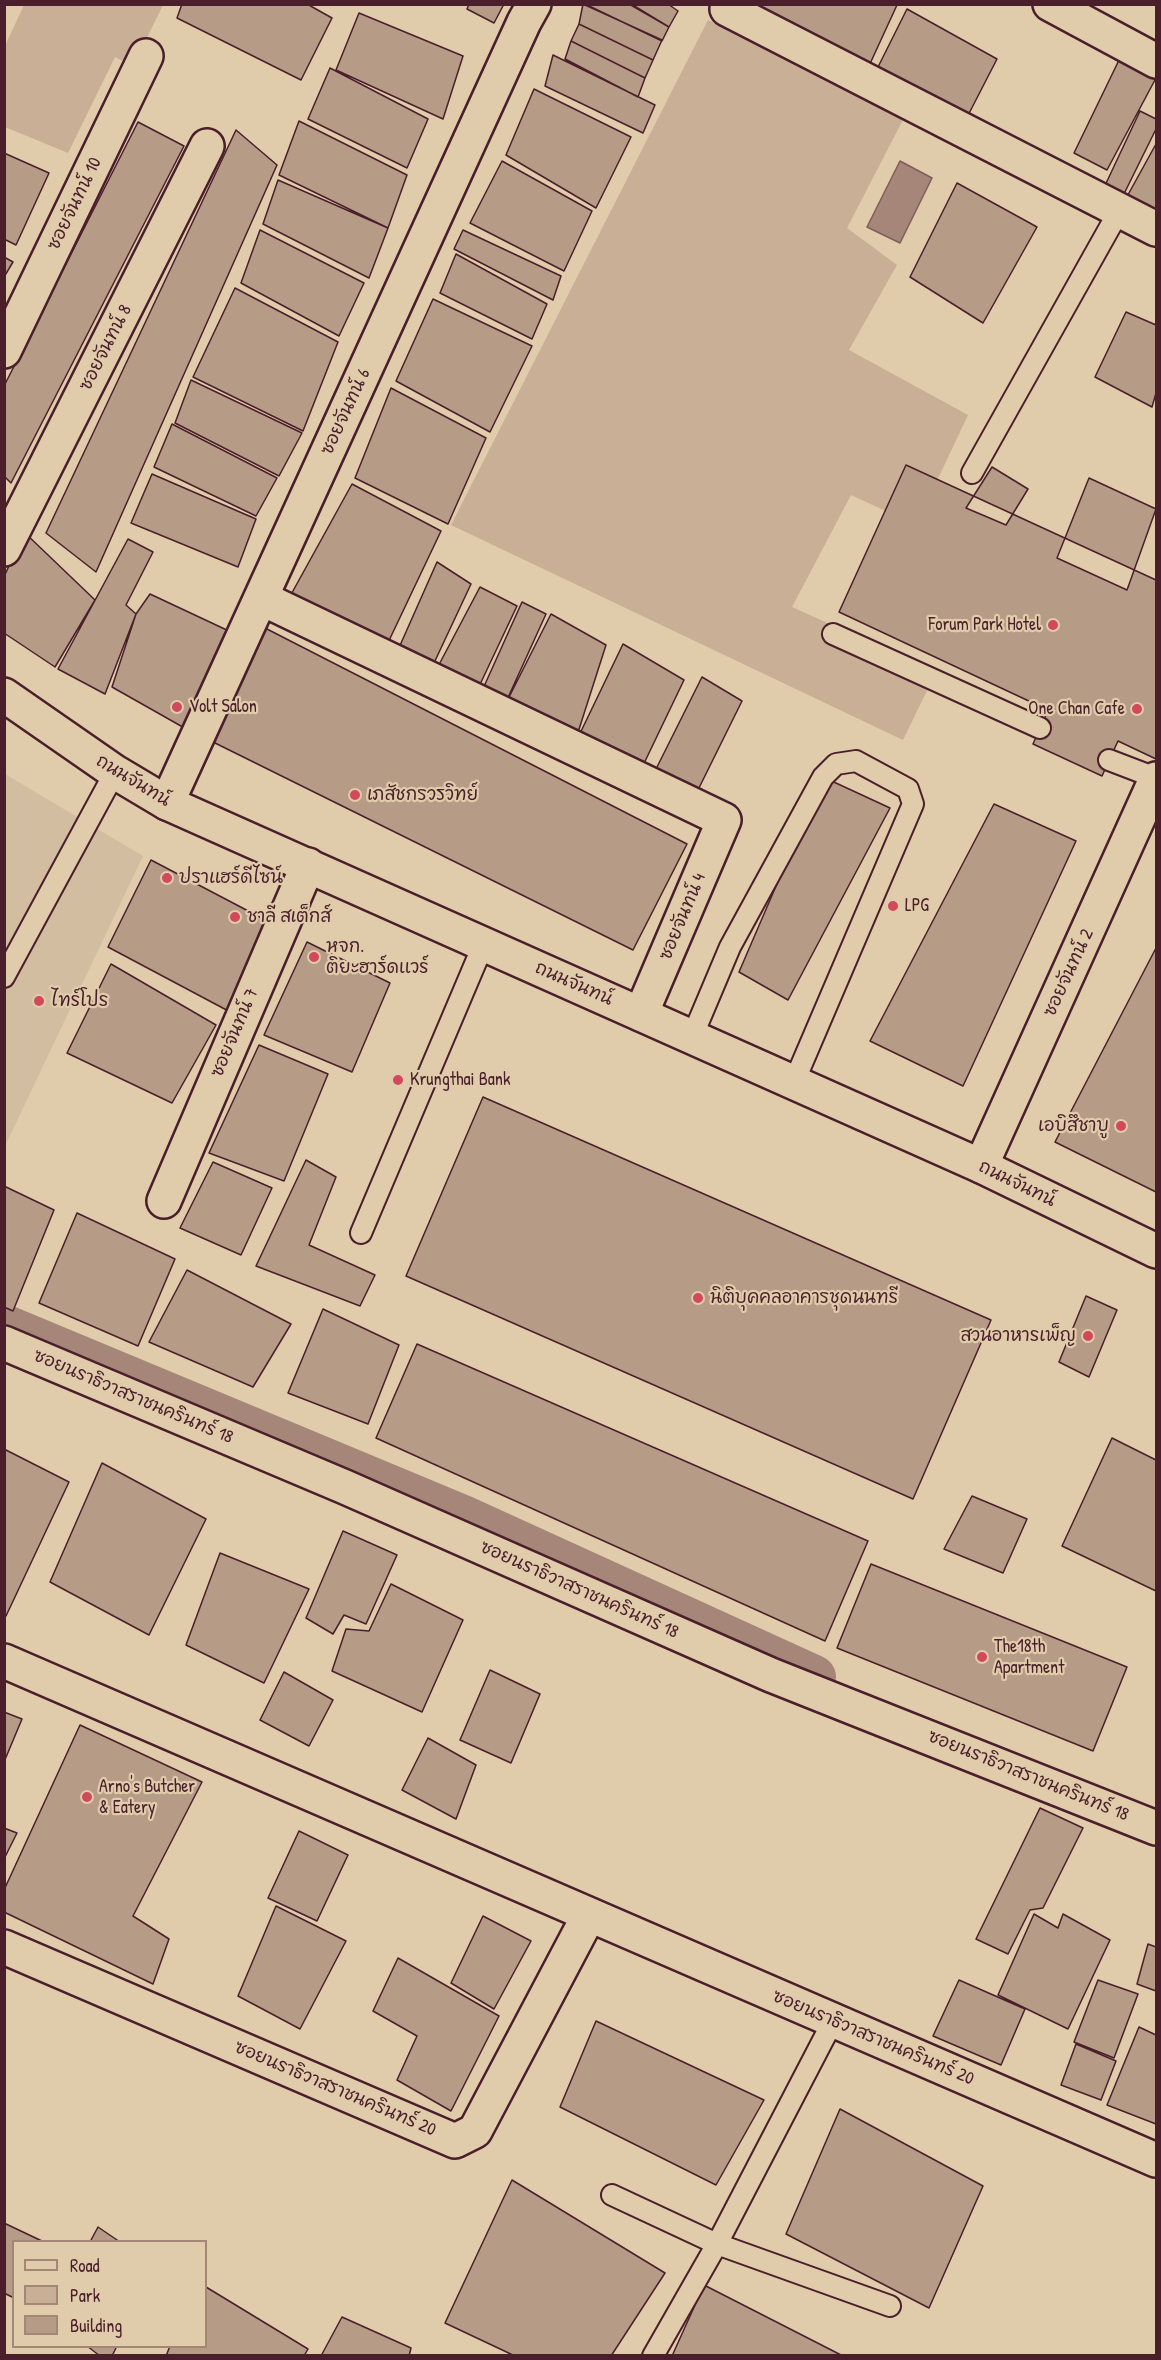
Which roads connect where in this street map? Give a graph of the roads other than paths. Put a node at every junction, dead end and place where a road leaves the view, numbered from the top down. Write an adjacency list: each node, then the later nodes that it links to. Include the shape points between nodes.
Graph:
1 (1050, 4): 5 (street)
2 (727, 9): 7 (street)
3 (529, 13): 12 (street, ซอยจันทน์ 6)
4 (146, 56): 9 (street, ซอยจันทน์ 10)
5 (1156, 61)
6 (207, 146): 11 (street, ซอยจันทน์ 8)
7 (1119, 211): 8 (street); 10 (lane)
8 (1156, 229)
9 (4, 351)
10 (972, 473)
11 (4, 549)
12 (261, 598): 19 (street, ซอยจันทน์ 6); 23 (street, ซอยจันทน์ 4, via 724,820)
13 (833, 633): 15 (lane)
14 (4, 695): 17 (street, ถนนจันทน์)
15 (1040, 728)
16 (1109, 760): 18 (lane)
17 (115, 772): 19 (street, ถนนจันทน์); 22 (lane)
18 (1153, 795): 26 (street, ซอยจันทน์ 2)
19 (168, 803): 20 (street, ถนนจันทน์)
20 (308, 865): 21 (street, ถนนจันทน์); 27 (street, ซอยจันทน์ 7)
21 (484, 943): 23 (street, ถนนจันทน์); 28 (lane)
22 (4, 977)
23 (641, 1014): 24 (street, ถนนจันทน์)
24 (692, 1037): 25 (street, ถนนจันทน์); 25 (lane, via 730,947 823,777 836,764 856,761 908,789 913,804)
25 (794, 1082): 26 (street, ถนนจันทน์)
26 (981, 1166): 29 (street, ถนนจันทน์)
27 (164, 1201)
28 (361, 1233)
29 (1156, 1251)
30 (4, 1343): 32 (street, ซอยนราธิวาสราชนครินทร์ 18, via 771,1674)
31 (4, 1661): 33 (street, ซอยนราธิวาสราชนครินทร์ 20)
32 (1156, 1828)
33 (589, 1916): 34 (street, ซอยนราธิวาสราชนครินทร์ 20, via 475,2131 455,2141); 35 (street, ซอยนราธิวาสราชนครินทร์ 20)
34 (4, 1947)
35 (833, 2021): 36 (street, ซอยนราธิวาสราชนครินทร์ 20); 38 (lane)
36 (1156, 2160)
37 (612, 2195): 38 (lane)
38 (717, 2244): 39 (lane); 40 (lane)
39 (890, 2306)
40 (653, 2355)

